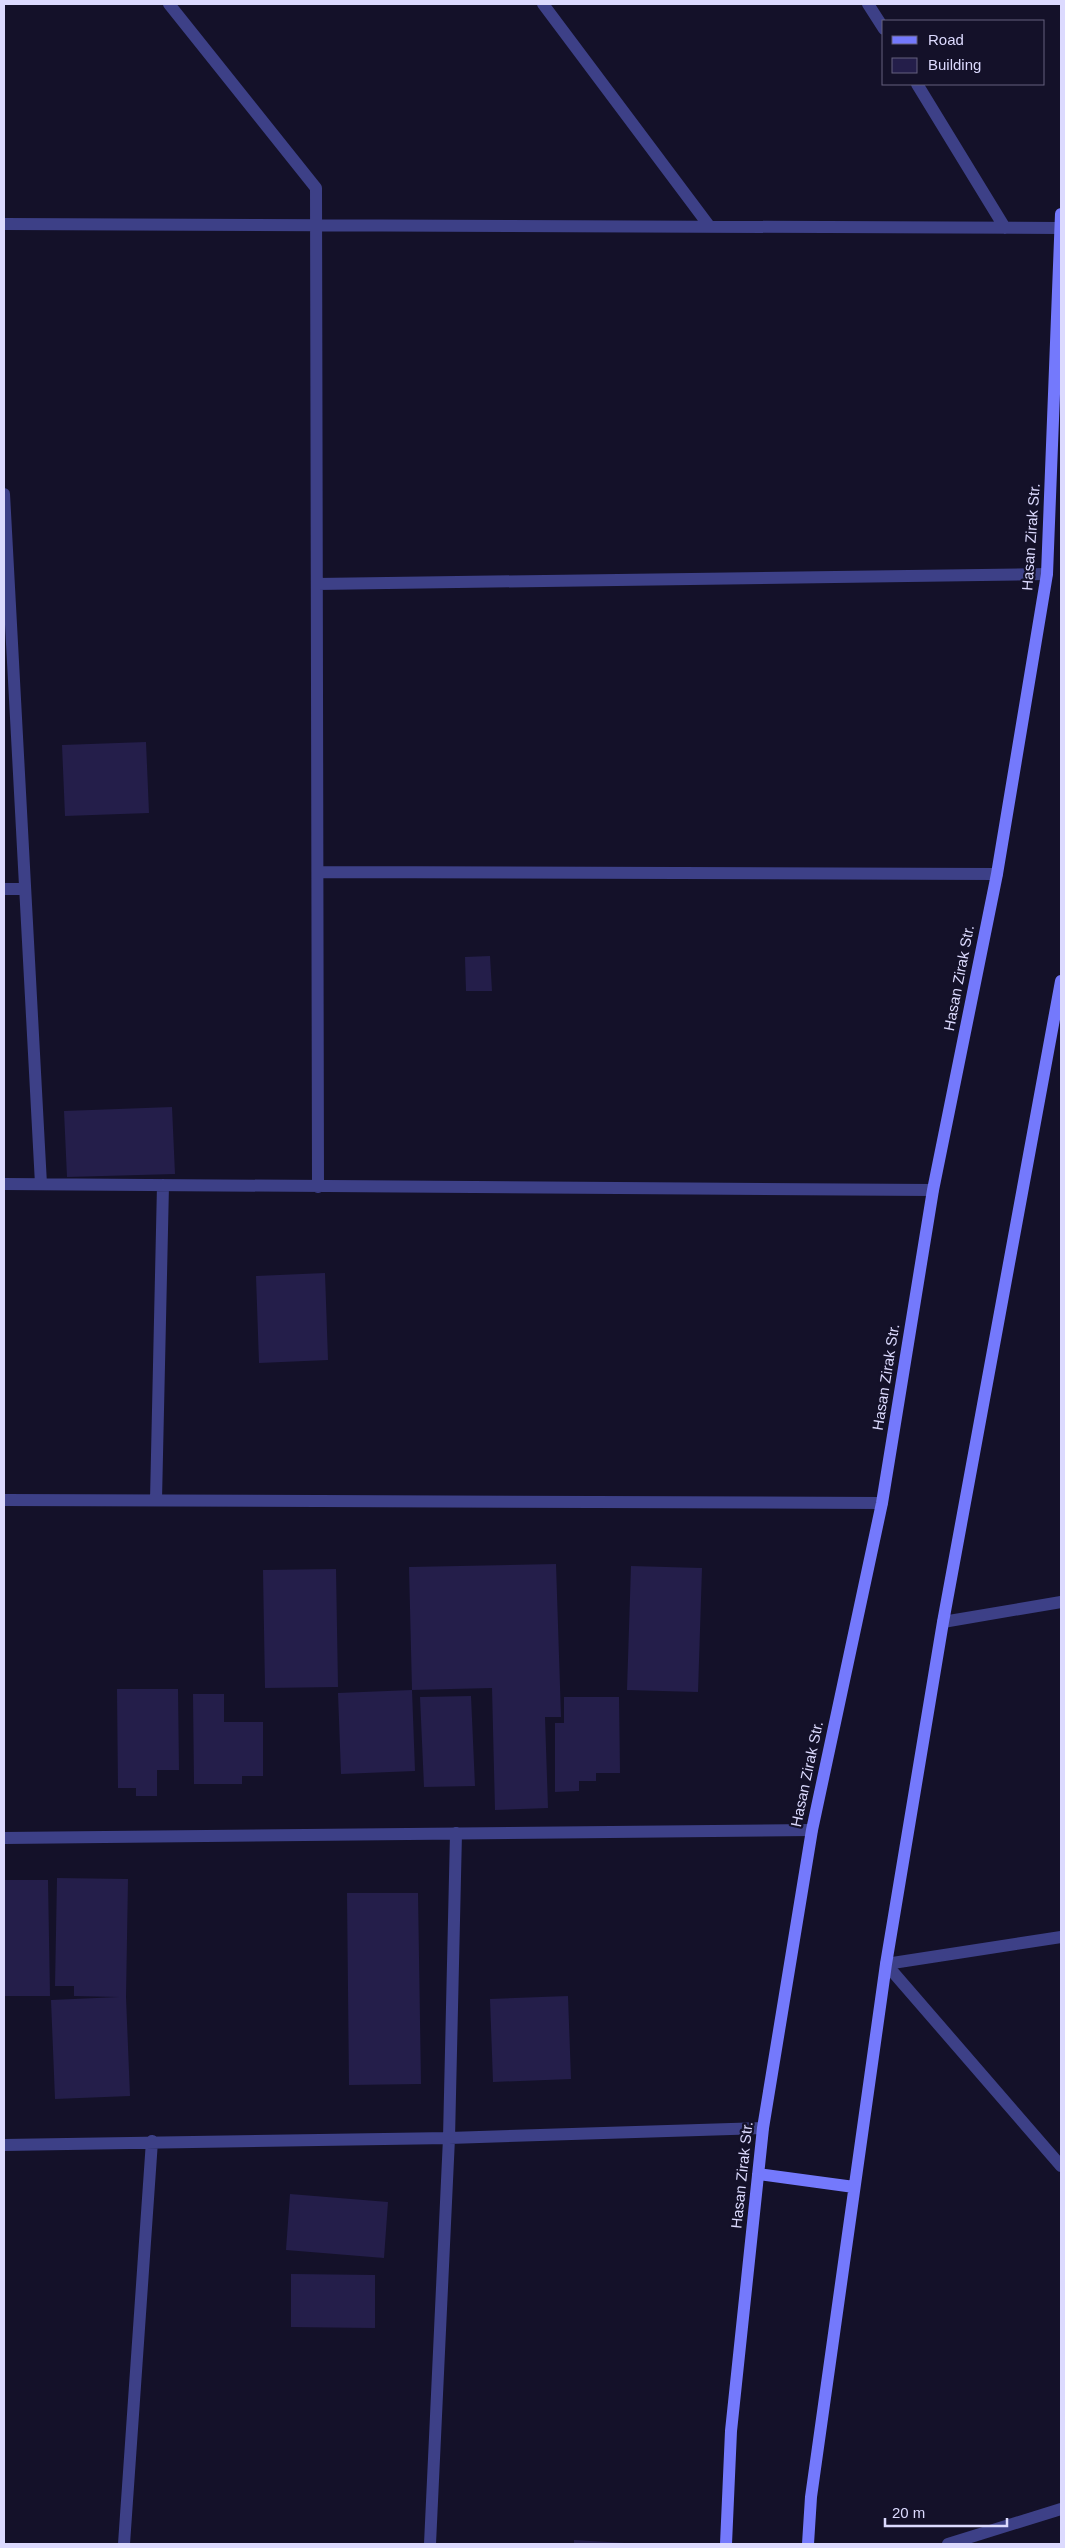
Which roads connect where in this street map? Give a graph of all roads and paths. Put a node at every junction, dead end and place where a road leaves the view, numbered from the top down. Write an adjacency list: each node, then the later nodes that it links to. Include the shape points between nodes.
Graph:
1 (168, 4): 8 (street, via 316,188)
2 (544, 4): 9 (street)
3 (868, 4): 4 (street)
4 (882, 26)
5 (918, 85): 10 (street)
6 (1061, 214): 11 (main road, Hasan Zirak Str.)
7 (4, 224): 8 (street)
8 (317, 226): 9 (street); 14 (street)
9 (710, 227): 10 (street)
10 (1005, 228): 11 (street)
11 (1061, 228): 13 (main road, Hasan Zirak Str.)
12 (4, 494): 18 (street)
13 (1047, 574): 14 (street); 16 (main road, Hasan Zirak Str.)
14 (318, 584): 15 (street)
15 (318, 872): 16 (street); 23 (street)
16 (997, 874): 24 (main road, Hasan Zirak Str.)
17 (4, 889): 18 (street)
18 (25, 889): 21 (street)
19 (1061, 981): 29 (main road)
20 (4, 1184): 21 (street)
21 (41, 1184): 22 (street)
22 (163, 1185): 23 (street); 26 (street)
23 (318, 1187): 24 (street)
24 (933, 1190): 27 (main road, Hasan Zirak Str.)
25 (4, 1500): 26 (street)
26 (156, 1500): 27 (street)
27 (882, 1503): 30 (main road, Hasan Zirak Str.)
28 (1061, 1602): 29 (street)
29 (944, 1622): 34 (main road)
30 (812, 1830): 31 (street); 35 (main road, Hasan Zirak Str.)
31 (456, 1833): 32 (street); 36 (street)
32 (4, 1838)
33 (1061, 1937): 34 (street)
34 (886, 1964): 39 (street); 41 (main road)
35 (763, 2128): 36 (street); 40 (main road, Hasan Zirak Str.)
36 (450, 2138): 37 (street); 44 (street)
37 (152, 2141): 38 (street); 43 (street)
38 (4, 2145)
39 (1061, 2166)
40 (758, 2174): 41 (main road); 45 (main road, Hasan Zirak Str., via 731,2431)
41 (854, 2187): 46 (main road)
42 (1061, 2509): 47 (street)
43 (124, 2544)
44 (430, 2544)
45 (726, 2544)
46 (808, 2544)
47 (948, 2544)

